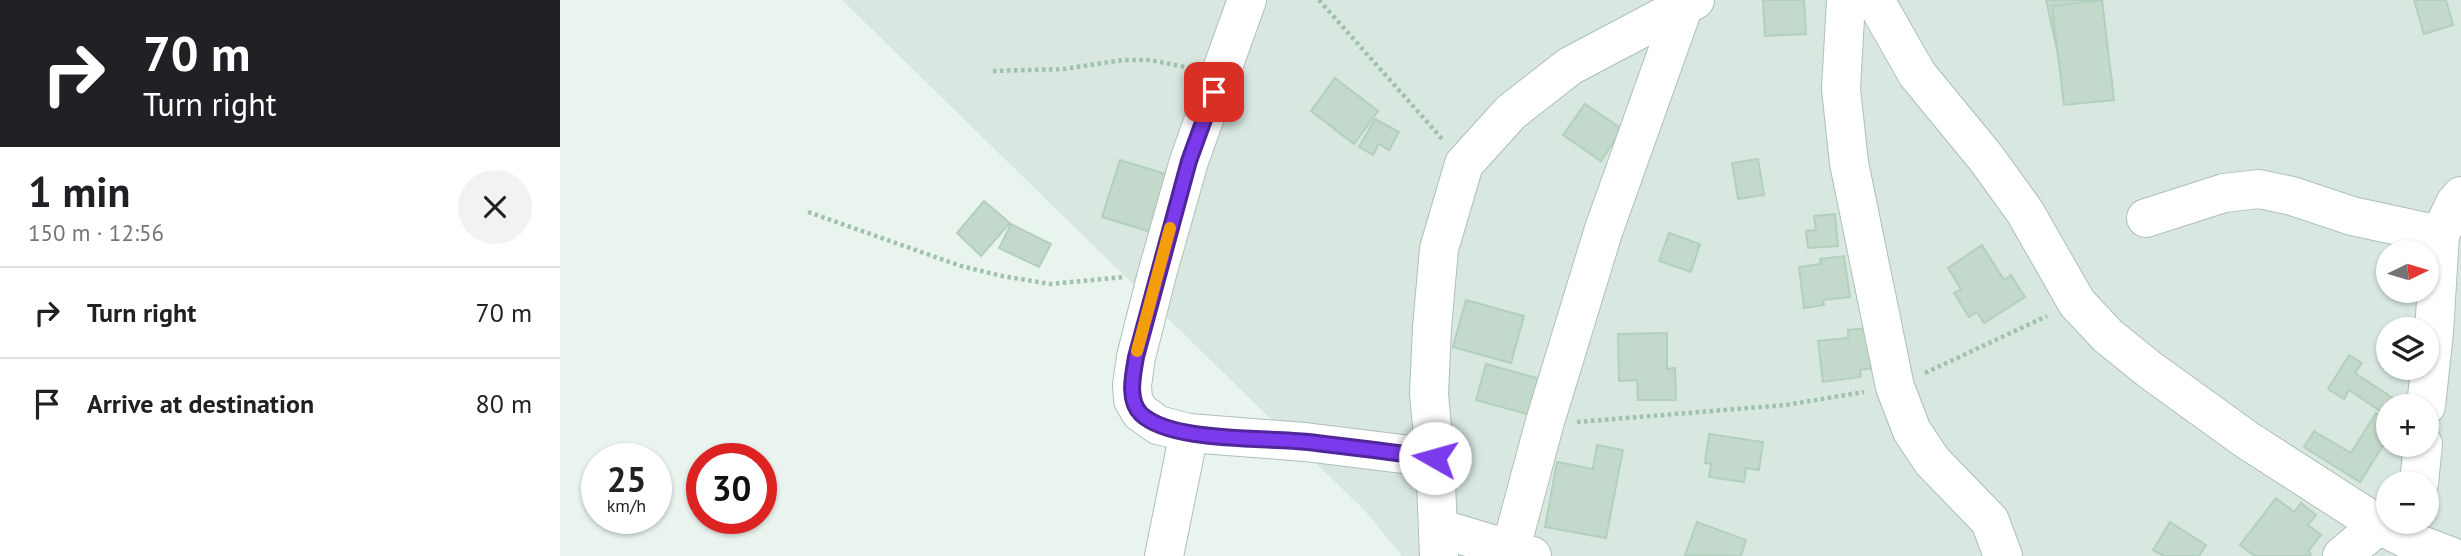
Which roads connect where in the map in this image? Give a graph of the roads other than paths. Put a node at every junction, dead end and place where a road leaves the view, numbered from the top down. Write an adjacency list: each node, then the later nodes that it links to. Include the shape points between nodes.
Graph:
1 (1247, 0): 9 (street, via 1189,161 1132,385 1140,412 1157,425)
2 (1846, 0): 17 (street, via 1841,89 1845,138 1895,387 1912,431 1932,461 1990,521)
3 (1875, 0): 11 (street, via 1917,74 1986,158 2025,212 2077,303 2108,336 2247,440)
4 (1690, 2): 10 (street, via 1570,66 1511,112 1464,164 1439,249 1429,394); 15 (street, via 1603,232 1544,425)
5 (2461, 196): 7 (street)
6 (2146, 218): 7 (street, via 2224,193 2259,190)
7 (2440, 235): 8 (street)
8 (2428, 394)
9 (1189, 433): 10 (street); 16 (street)
10 (1435, 458): 14 (street)
11 (2376, 515)
12 (2393, 534): 18 (street)
13 (2409, 534): 19 (street)
14 (1439, 542): 15 (street)
15 (1522, 552)
16 (1164, 556)
17 (2003, 556)
18 (2343, 556)
19 (2450, 556)

